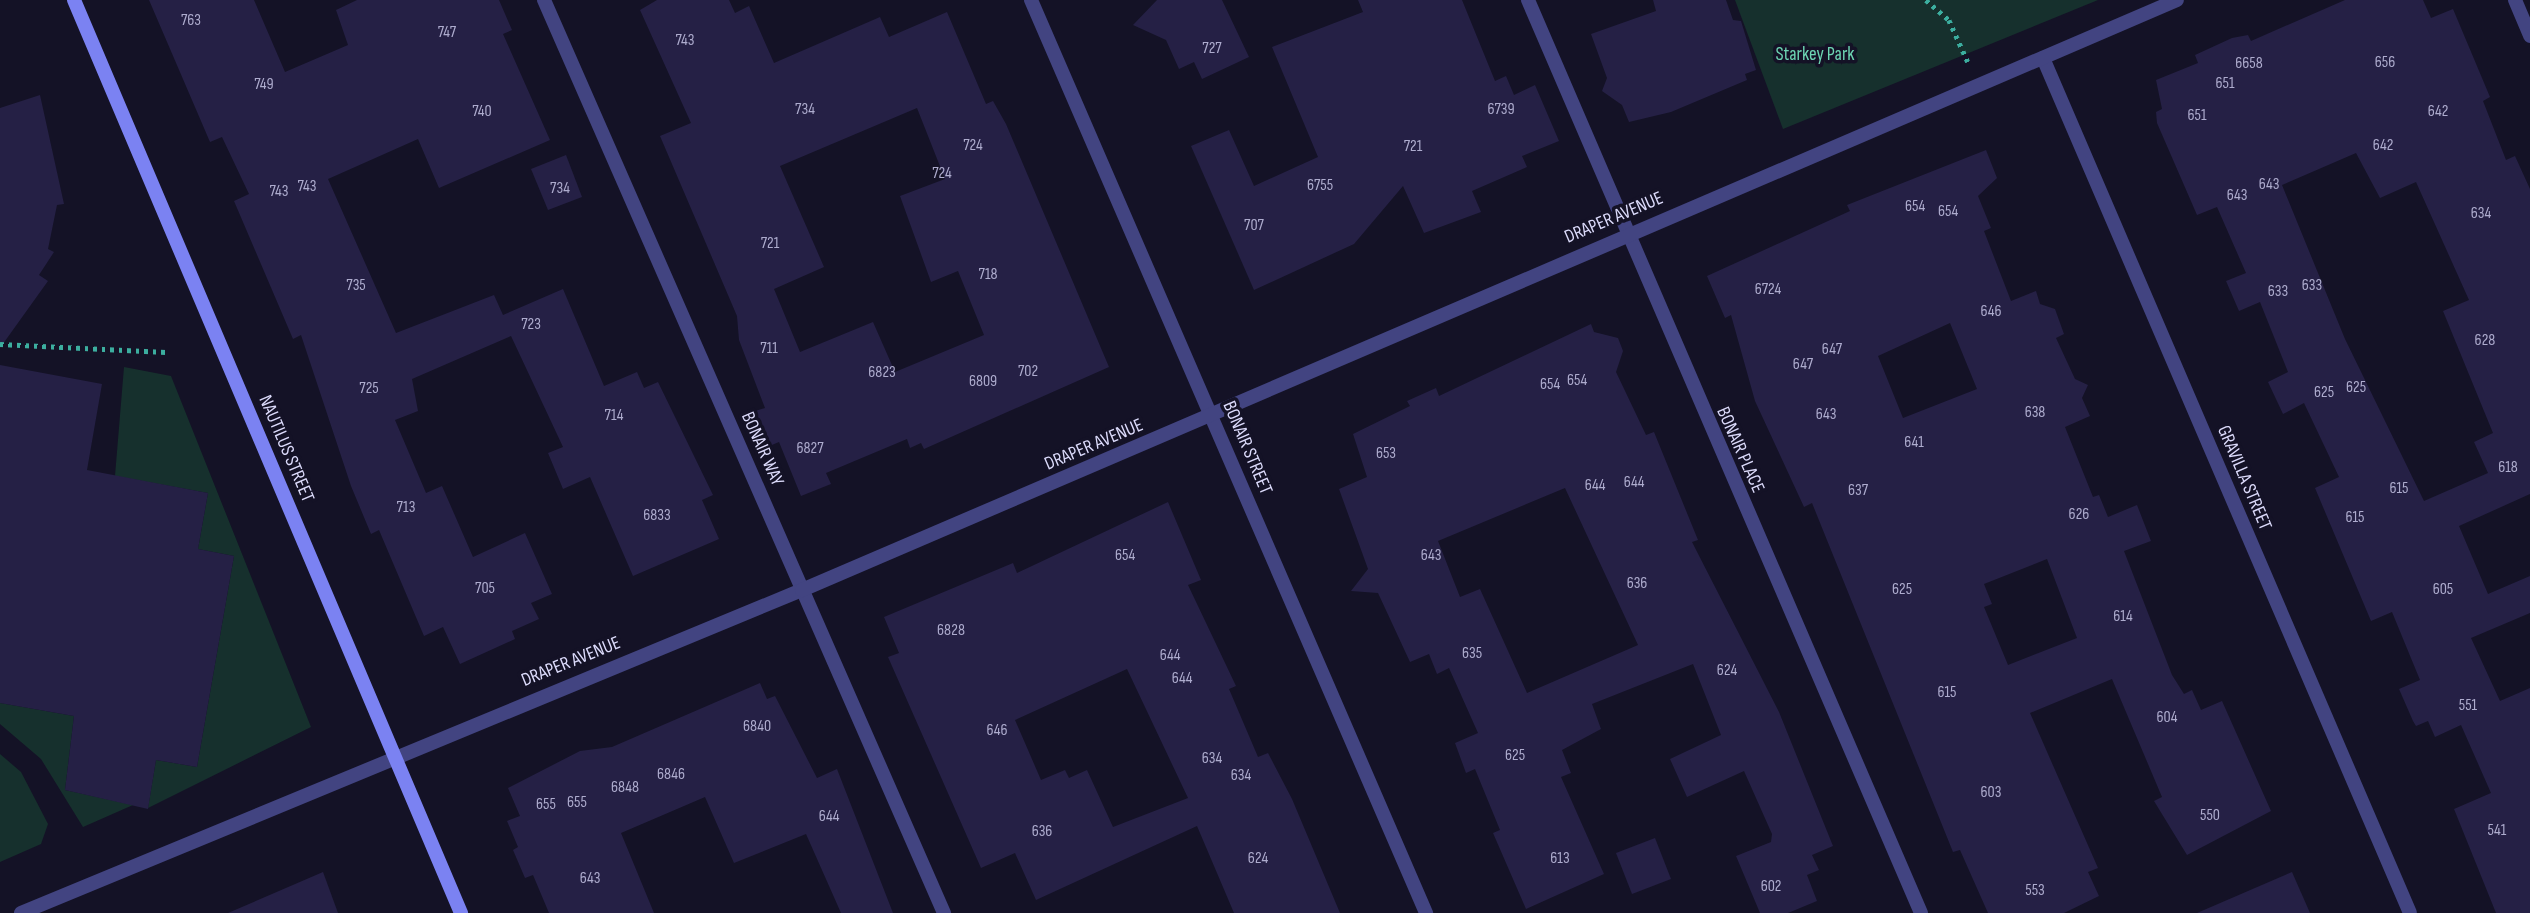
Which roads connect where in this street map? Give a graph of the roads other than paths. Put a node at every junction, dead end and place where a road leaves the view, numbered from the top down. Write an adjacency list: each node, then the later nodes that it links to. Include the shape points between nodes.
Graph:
1 (74, 0): 12 (main road, NAUTILUS STREET)
2 (544, 0): 11 (street, BONAIR WAY)
3 (1031, 0): 10 (street, BONAIR STREET)
4 (1528, 0): 9 (street, BONAIR PLACE)
5 (2177, 0): 8 (street, DRAPER AVENUE)
6 (2515, 0): 7 (street)
7 (2530, 36)
8 (2043, 58): 9 (street, DRAPER AVENUE); 18 (street, GRAVILLA STREET)
9 (1625, 234): 10 (street, DRAPER AVENUE); 17 (street, BONAIR PLACE)
10 (1212, 415): 11 (street, DRAPER AVENUE); 16 (street, BONAIR STREET)
11 (802, 590): 12 (street, DRAPER AVENUE); 15 (street, BONAIR WAY)
12 (394, 754): 13 (street, DRAPER AVENUE); 14 (main road, NAUTILUS STREET)
13 (21, 913)
14 (461, 913)
15 (944, 913)
16 (1426, 913)
17 (1921, 913)
18 (2410, 913)

